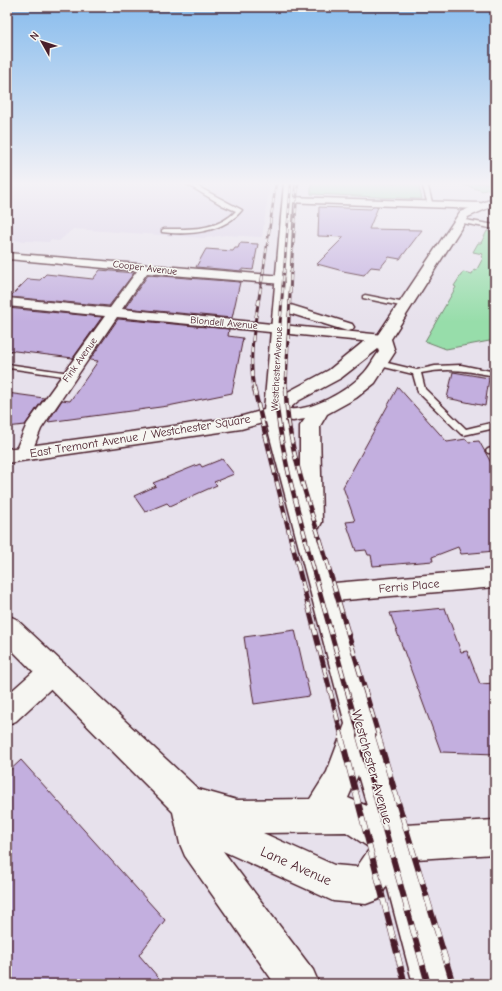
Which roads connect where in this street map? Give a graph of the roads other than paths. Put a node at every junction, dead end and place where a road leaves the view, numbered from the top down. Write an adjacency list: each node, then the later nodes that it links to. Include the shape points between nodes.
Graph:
1 (207, 229): 4 (lane)
2 (286, 229): 7 (main road, Westchester Avenue)
3 (454, 229): 10 (main road)
4 (164, 231)
5 (8, 256): 6 (street, Cooper Avenue)
6 (144, 269): 7 (street, Cooper Avenue); 12 (street, Fink Avenue)
7 (283, 280): 11 (main road, Westchester Avenue)
8 (366, 297): 10 (lane)
9 (7, 302): 12 (street, Blondell Avenue)
10 (405, 305): 14 (main road)
11 (281, 306): 13 (main road, Westchester Avenue); 14 (street)
12 (113, 313): 13 (street, Blondell Avenue); 19 (street, Fink Avenue)
13 (280, 328): 14 (street, Blondell Avenue); 21 (main road, Westchester Avenue)
14 (383, 339): 15 (main road, via 386,352); 21 (main road, via 368,347 331,377 291,397)
15 (380, 363): 17 (lane); 20 (main road, via 369,379 350,394)
16 (9, 366): 19 (lane)
17 (417, 372): 18 (lane, via 461,367); 22 (lane, via 421,390 464,432)
18 (495, 374)
19 (70, 375): 23 (street, Fink Avenue)
20 (320, 410): 21 (main road, via 293,415); 24 (main road, Westchester Avenue, via 310,426)
21 (273, 413): 23 (main road, East Tremont Avenue / Westchester Square, via 242,423); 24 (main road, Westchester Avenue)
22 (495, 425)
23 (15, 455)
24 (312, 551): 26 (main road, Westchester Avenue)
25 (495, 578): 26 (street, Ferris Place)
26 (323, 593): 30 (main road, Westchester Avenue)
27 (7, 627): 28 (main road, Lane Avenue)
28 (52, 672): 29 (street); 31 (main road, Lane Avenue)
29 (7, 712)
30 (360, 724): 32 (main road, via 340,782); 34 (main road, Westchester Avenue)
31 (188, 804): 32 (main road, Lane Avenue, via 237,817); 34 (main road, Lane Avenue, via 217,830 332,884 366,886); 35 (main road, via 197,844)
32 (318, 816): 34 (main road, Lane Avenue, via 350,815)
33 (495, 837): 34 (main road)
34 (394, 843): 36 (main road, Westchester Avenue)
35 (299, 984)
36 (433, 984)

